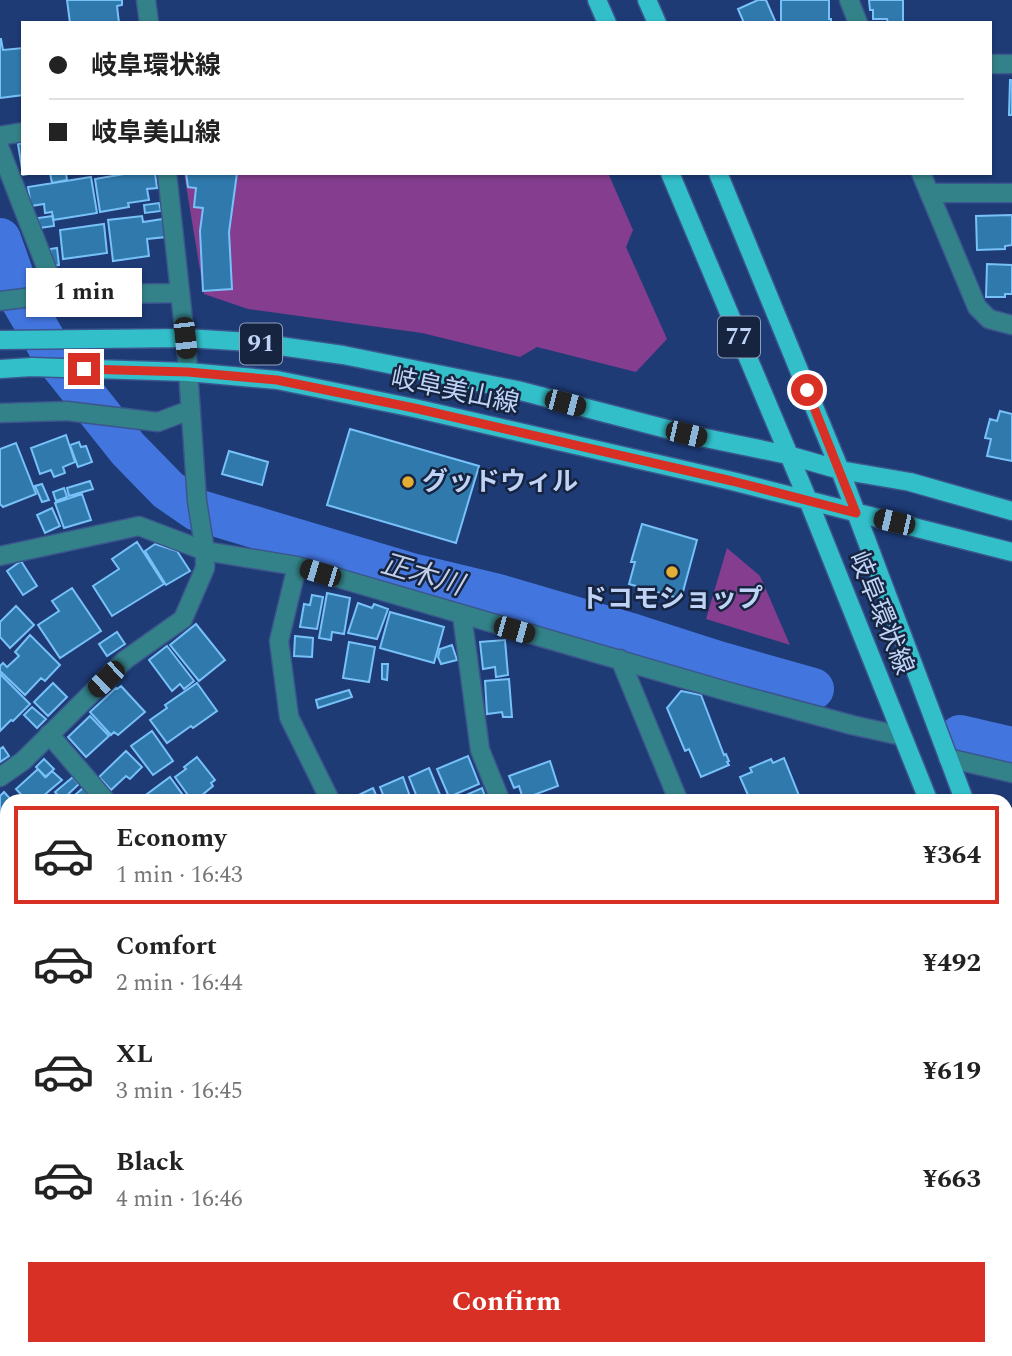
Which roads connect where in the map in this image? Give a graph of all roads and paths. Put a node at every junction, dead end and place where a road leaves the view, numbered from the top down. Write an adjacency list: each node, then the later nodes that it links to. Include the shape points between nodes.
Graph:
1 (146, 0): 5 (street)
2 (597, 0): 6 (main road)
3 (647, 0): 7 (main road)
4 (849, 0): 8 (street)
5 (149, 21)
6 (606, 21)
7 (656, 21)
8 (857, 21)
9 (992, 64): 10 (street)
10 (1012, 64)
11 (21, 132): 12 (street)
12 (0, 136)
13 (0, 149): 21 (street)
14 (167, 175): 20 (street)
15 (671, 175): 30 (main road, 岐阜環状線 / 77)
16 (719, 175): 31 (main road, 岐阜環状線 / 77)
17 (922, 175): 18 (street)
18 (929, 193): 19 (street); 23 (street, via 977,307 989,319)
19 (1012, 194)
20 (179, 293): 21 (street); 24 (street)
21 (52, 295): 22 (street)
22 (3, 300)
23 (1012, 325)
24 (185, 338): 25 (main road, 岐阜美山線 / 91); 27 (street); 30 (main road, 岐阜美山線 / 91, via 343,355 517,390)
25 (0, 340)
26 (0, 369): 27 (main road, 岐阜美山線 / 91)
27 (188, 372): 28 (street); 32 (main road, 岐阜美山線 / 91, via 302,385)
28 (190, 410): 29 (street, via 158,422 67,411); 35 (street)
29 (0, 413)
30 (788, 455): 31 (main road, 岐阜美山線 / 91); 32 (main road, 岐阜環状線 / 77)
31 (840, 470): 33 (main road, 岐阜美山線 / 91, via 910,482); 34 (main road, 岐阜環状線 / 77)
32 (808, 500): 34 (main road, 岐阜美山線 / 91); 42 (main road, 岐阜環状線 / 77)
33 (1012, 511)
34 (856, 513): 36 (main road, 岐阜美山線 / 91); 43 (main road, 岐阜環状線 / 77)
35 (205, 551): 37 (street, via 139,526); 38 (street); 41 (street, via 205,568 183,619 125,660)
36 (1012, 552)
37 (0, 556)
38 (297, 566): 39 (street); 47 (street, via 279,640 289,717)
39 (462, 615): 40 (street); 48 (street, via 480,750)
40 (620, 659): 42 (street); 49 (street)
41 (49, 734): 45 (street); 46 (street)
42 (902, 736): 50 (main road, 岐阜環状線 / 77)
43 (948, 758): 44 (street); 51 (main road, 岐阜環状線 / 77)
44 (1012, 774)
45 (0, 778)
46 (100, 794)
47 (327, 794)
48 (498, 794)
49 (676, 794)
50 (926, 794)
51 (962, 794)

